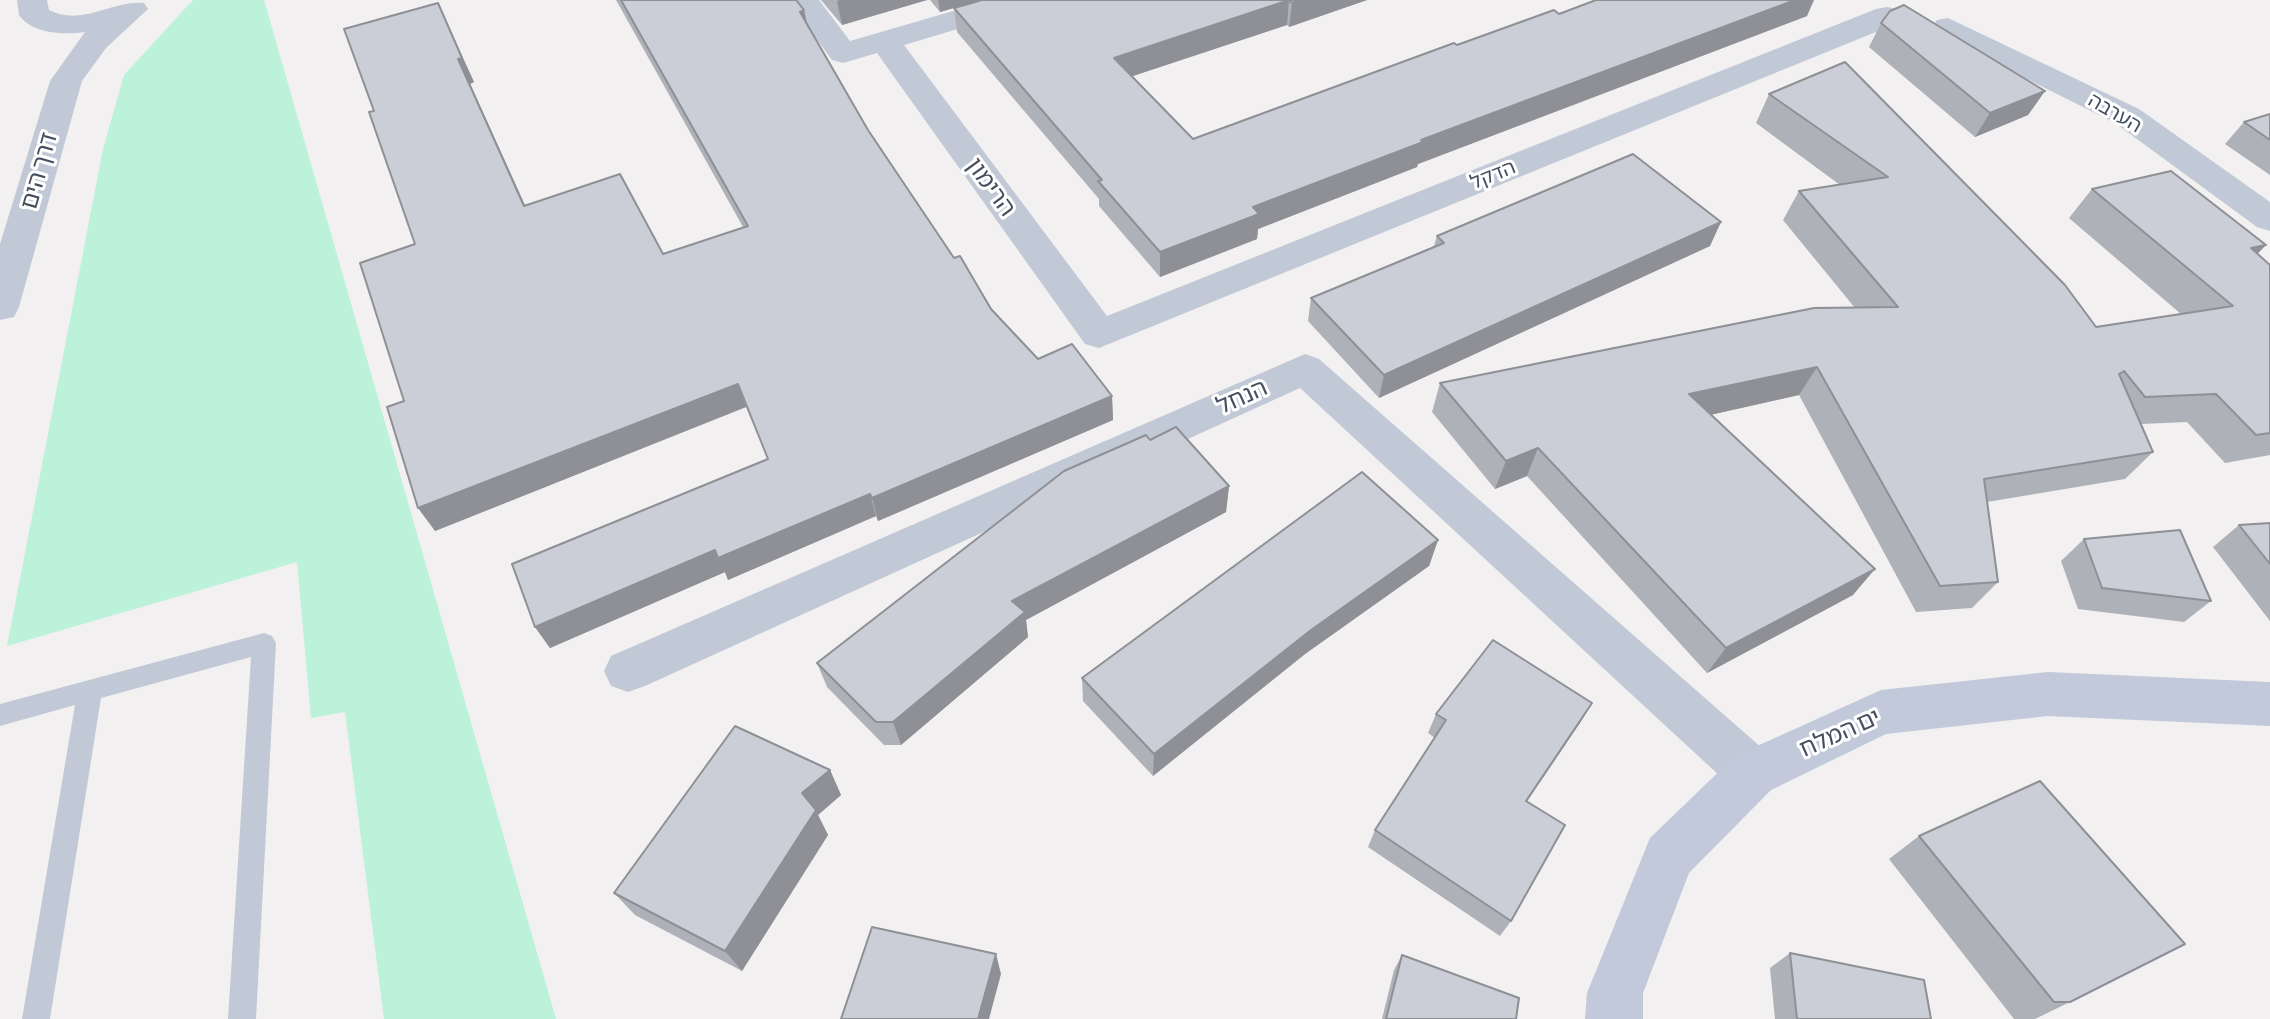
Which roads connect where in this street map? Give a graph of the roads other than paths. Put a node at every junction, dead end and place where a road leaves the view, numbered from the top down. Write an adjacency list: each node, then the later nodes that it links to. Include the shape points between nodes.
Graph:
1 (803, 0): 7 (street, via 843,53)
2 (1024, 0): 7 (street)
3 (141, 4): 5 (street, via 91,22); 8 (street, דרך הים, via 96,36)
4 (0, 5): 5 (street)
5 (39, 8): 8 (street, דרך הים)
6 (1916, 16): 9 (street, הערבה, via 2127,116); 11 (street, הדקל)
7 (884, 40): 11 (street, הרימון)
8 (66, 81): 10 (street, דרך הים)
9 (2270, 219)
10 (3, 286)
11 (1099, 334)
12 (628, 671): 16 (street, הנחל, via 1305,369)
13 (90, 691): 15 (lane); 17 (lane); 18 (lane, via 264,643)
14 (2270, 704): 16 (street, ים המלח, via 2048,694 1881,712)
15 (0, 715)
16 (1753, 773): 19 (street, ים המלח, via 1669,856 1615,993)
17 (36, 1019)
18 (242, 1019)
19 (1614, 1019)

